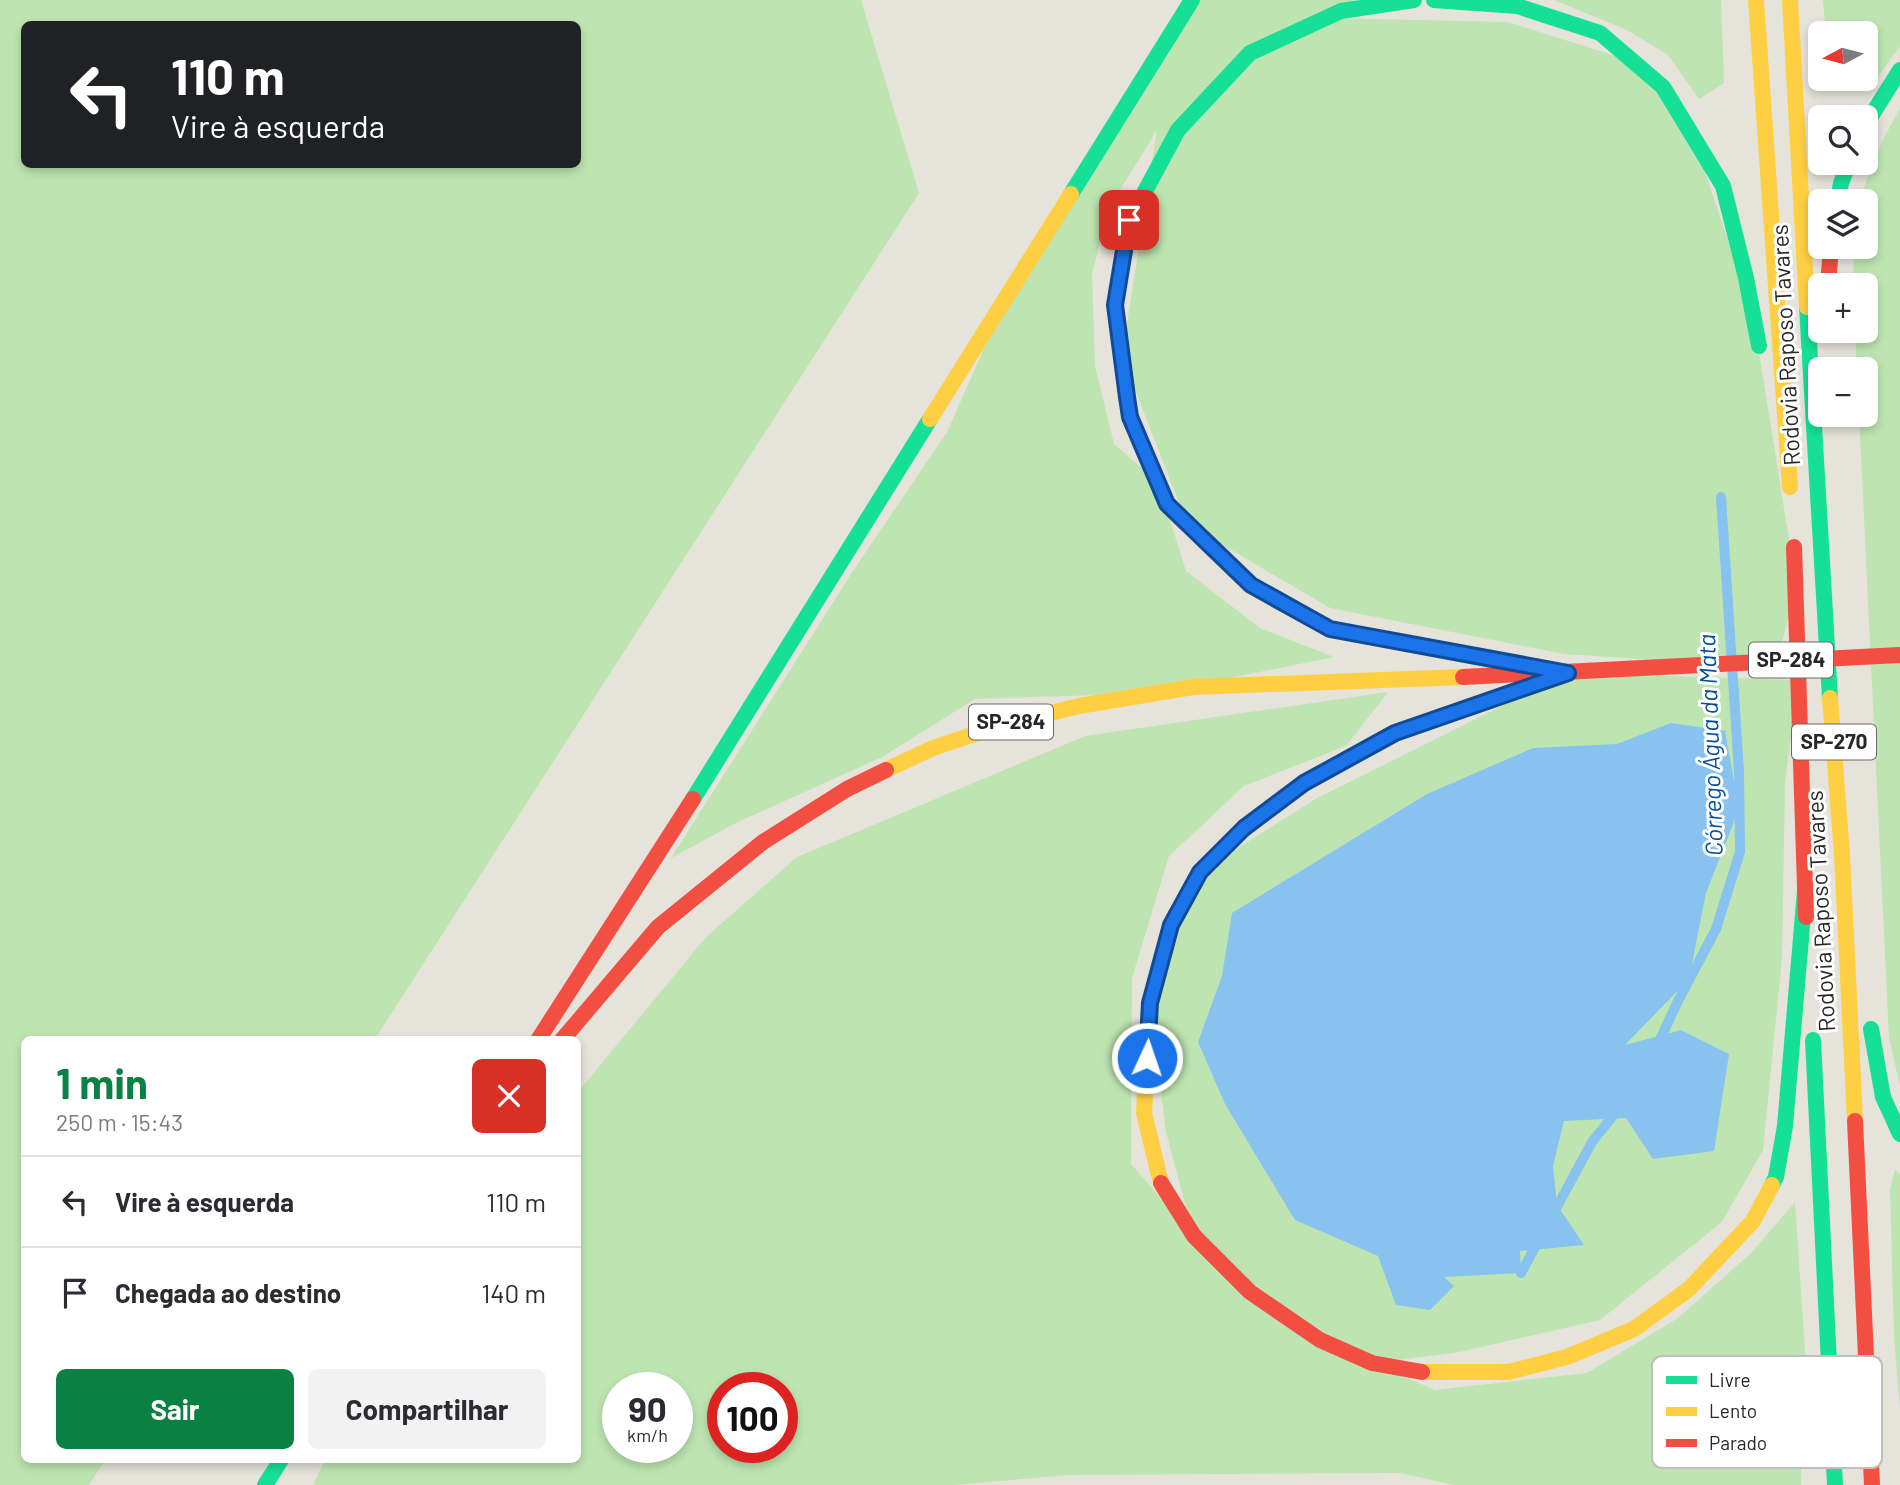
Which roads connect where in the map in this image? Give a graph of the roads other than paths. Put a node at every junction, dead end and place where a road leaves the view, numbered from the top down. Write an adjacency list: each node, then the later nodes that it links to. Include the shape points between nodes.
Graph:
1 (1192, 0): 19 (main road)
2 (1414, 0): 14 (main road, via 1341,10 1250,52 1178,130 1129,220 1115,305 1130,417 1167,504 1251,585 1330,629)
3 (1434, 0): 8 (main road, via 1517,6 1600,33 1663,87 1723,186)
4 (1756, 0): 9 (main road, Rodovia Raposo Tavares, via 1790,504)
5 (1790, 0): 12 (main road, Rodovia Raposo Tavares / SP-270)
6 (1900, 70): 7 (main road)
7 (1878, 105)
8 (1761, 355)
9 (1766, 382)
10 (1825, 427): 12 (main road)
11 (1794, 532): 16 (main road, Rodovia Raposo Tavares / SP-270)
12 (1821, 569): 15 (main road, Rodovia Raposo Tavares / SP-270)
13 (1900, 656): 14 (main road, SP-284)
14 (1568, 673): 16 (main road, via 1395,733 1304,783 1244,828 1200,872 1171,925 1150,1003 1144,1113 1163,1186 1194,1236 1250,1292 1320,1339 1373,1363 1430,1374 1508,1372 1567,1357 1634,1329 1689,1289 1744,1231 1776,1177 1785,1126); 20 (main road, SP-284, via 1193,687 1002,724 933,748 847,789 763,842 658,927)
15 (1842, 854): 17 (main road); 23 (main road, Rodovia Raposo Tavares / SP-270)
16 (1805, 891): 22 (main road, Rodovia Raposo Tavares / SP-270)
17 (1865, 989)
18 (1869, 1016): 21 (main road, via 1882,1097)
19 (541, 1036)
20 (565, 1036)
21 (1900, 1134)
22 (1829, 1356)
23 (1866, 1356)
24 (279, 1463): 25 (main road)
25 (265, 1485)

